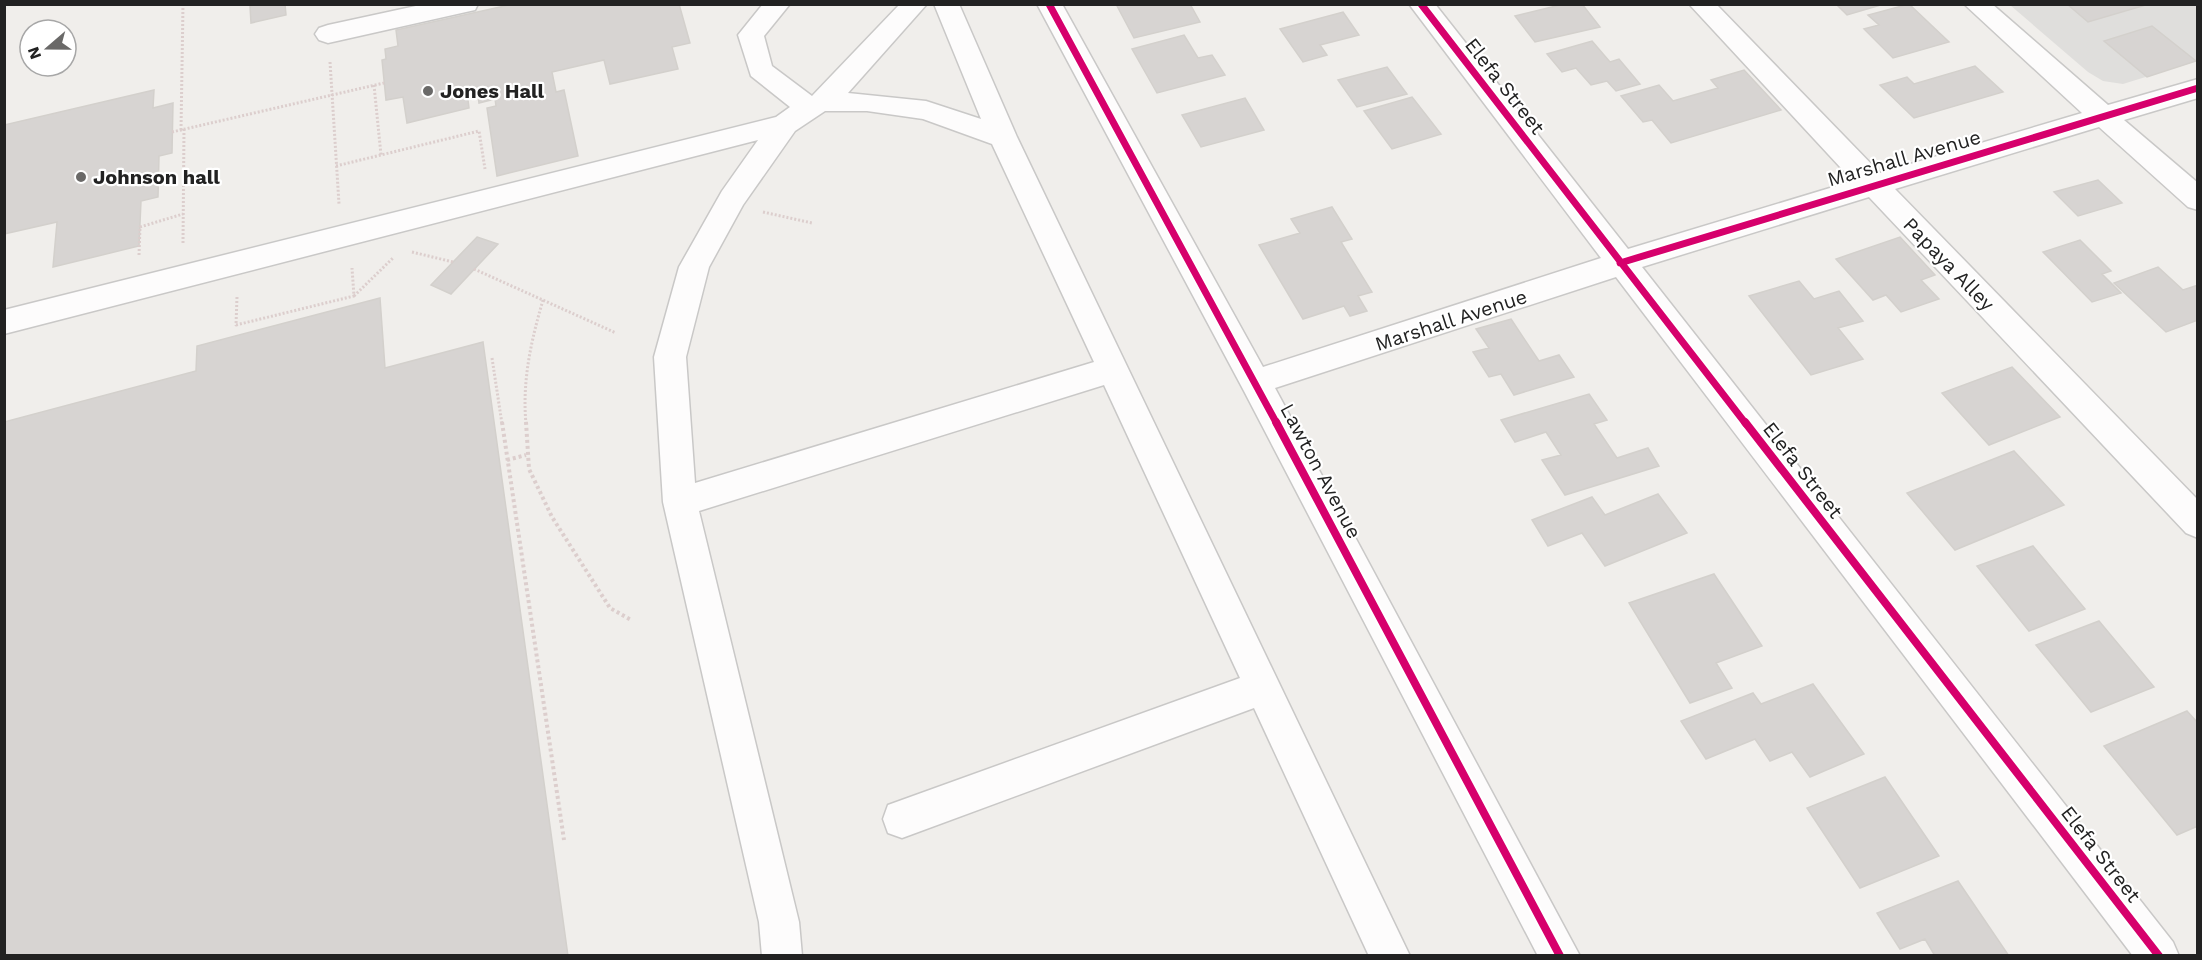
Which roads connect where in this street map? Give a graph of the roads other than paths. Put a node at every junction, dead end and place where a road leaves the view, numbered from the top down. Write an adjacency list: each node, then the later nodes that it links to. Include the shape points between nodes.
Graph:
1 (466, 4): 9 (street)
2 (778, 4): 11 (street, via 751,35 760,70)
3 (915, 4): 11 (street)
4 (946, 4): 13 (street)
5 (1049, 4): 19 (street, Lawton Avenue)
6 (1421, 4): 16 (street, Elefa Street)
7 (1701, 4): 14 (street, Papaya Alley)
8 (1976, 4): 12 (street)
9 (328, 34)
10 (2198, 88): 12 (street, Marshall Avenue)
11 (806, 111): 13 (street, via 867,102 926,110); 17 (street, via 490,199); 20 (street, via 732,198 694,267 670,357)
12 (2104, 117): 14 (street, Marshall Avenue); 15 (street)
13 (1003, 137): 18 (street)
14 (1872, 184): 16 (street, Marshall Avenue); 21 (street, Papaya Alley)
15 (2198, 200)
16 (1620, 263): 19 (street, Marshall Avenue); 27 (street, Elefa Street)
17 (4, 322)
18 (1114, 369): 20 (street); 22 (street)
19 (1255, 382): 26 (street, Lawton Avenue)
20 (680, 502): 24 (street, via 779,922)
21 (2198, 523)
22 (1264, 687): 23 (street); 25 (street)
23 (902, 819)
24 (782, 956)
25 (1390, 956)
26 (1560, 956)
27 (2159, 956)

